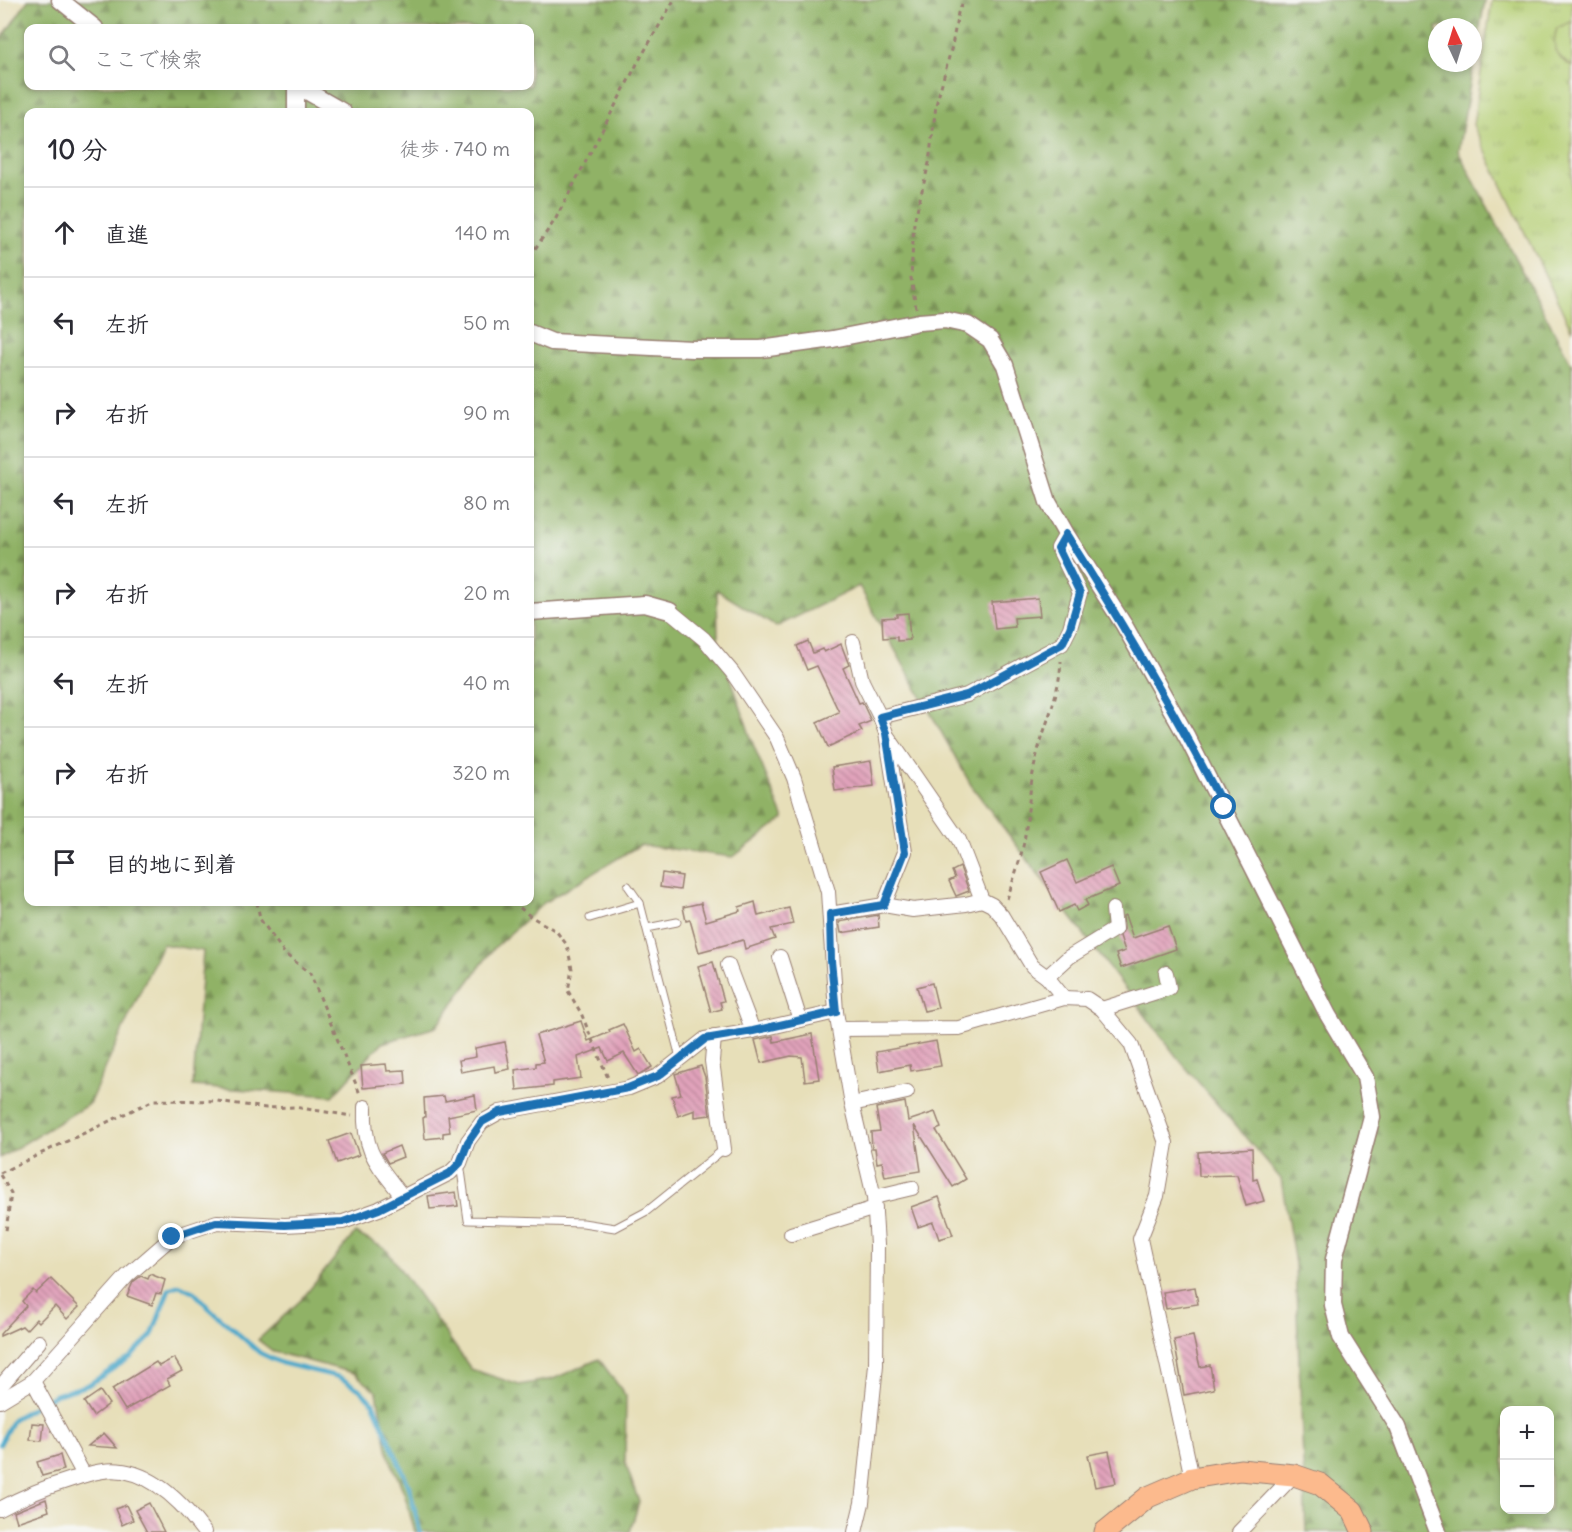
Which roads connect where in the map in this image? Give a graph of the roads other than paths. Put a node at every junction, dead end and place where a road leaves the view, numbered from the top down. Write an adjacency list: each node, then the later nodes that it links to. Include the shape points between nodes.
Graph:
1 (60, 0): 2 (street)
2 (90, 24)
3 (297, 90): 5 (street)
4 (304, 90): 6 (street)
5 (296, 108)
6 (336, 108)
7 (534, 335): 8 (street, via 552,342 761,349 919,322 945,320 968,325 990,340 1005,365 1048,502)
8 (1066, 534): 12 (street, via 1058,548 1080,593 1062,644 967,695); 56 (street, via 1188,737 1328,1015 1365,1077 1372,1117 1334,1258 1333,1305 1341,1337 1398,1427)
9 (670, 611): 10 (street, via 645,604); 19 (street, via 704,639 732,672 777,738 794,778 828,892)
10 (534, 612)
11 (854, 642): 12 (street, via 862,681)
12 (880, 717): 13 (street)
13 (886, 733): 15 (street, via 958,840); 17 (street, via 905,852)
14 (628, 886): 16 (lane)
15 (982, 900): 17 (street, via 913,910); 26 (street, via 1002,916 1032,966)
16 (640, 903): 20 (lane); 22 (lane)
17 (884, 905): 19 (street)
18 (1113, 909): 26 (street, via 1115,929 1069,957)
19 (830, 914): 29 (street)
20 (590, 918)
21 (676, 922): 22 (lane)
22 (647, 928): 34 (lane)
23 (780, 957): 30 (street)
24 (728, 965): 32 (street)
25 (1166, 973): 28 (street, via 1168,988)
26 (1047, 977): 27 (street)
27 (1064, 998): 28 (street, via 1087,999); 31 (street, via 959,1028)
28 (1102, 1010): 49 (street, via 1131,1044 1166,1143 1157,1196 1140,1239)
29 (836, 1012): 30 (street); 31 (street)
30 (800, 1020): 32 (street)
31 (840, 1029): 36 (street)
32 (753, 1031): 33 (street)
33 (714, 1037): 34 (street, via 705,1039); 38 (street, via 712,1061)
34 (680, 1058): 39 (street, via 658,1076 628,1088 500,1112 482,1122)
35 (907, 1092): 36 (street)
36 (852, 1104): 42 (street)
37 (365, 1107): 41 (street, via 364,1128 371,1154)
38 (724, 1149): 39 (lane, via 646,1211 615,1228 583,1223 468,1220)
39 (460, 1163): 41 (street, via 450,1173)
40 (912, 1188): 42 (street)
41 (403, 1197): 45 (street, via 343,1222 216,1222 172,1237 127,1276)
42 (874, 1203): 43 (street); 52 (street, via 876,1365 862,1503)
43 (791, 1234)
44 (39, 1342): 46 (street)
45 (36, 1385): 46 (street); 47 (street)
46 (3, 1393)
47 (84, 1475): 50 (street, via 37,1490); 51 (street, via 118,1470 149,1479 179,1501)
48 (1294, 1475): 49 (main road, via 1240,1470); 54 (street); 55 (main road, via 1320,1484 1353,1511)
49 (1192, 1478): 53 (main road, via 1148,1497)
50 (0, 1509)
51 (204, 1532)
52 (855, 1532)
53 (1105, 1532)
54 (1239, 1532)
55 (1363, 1532)
56 (1438, 1532)

